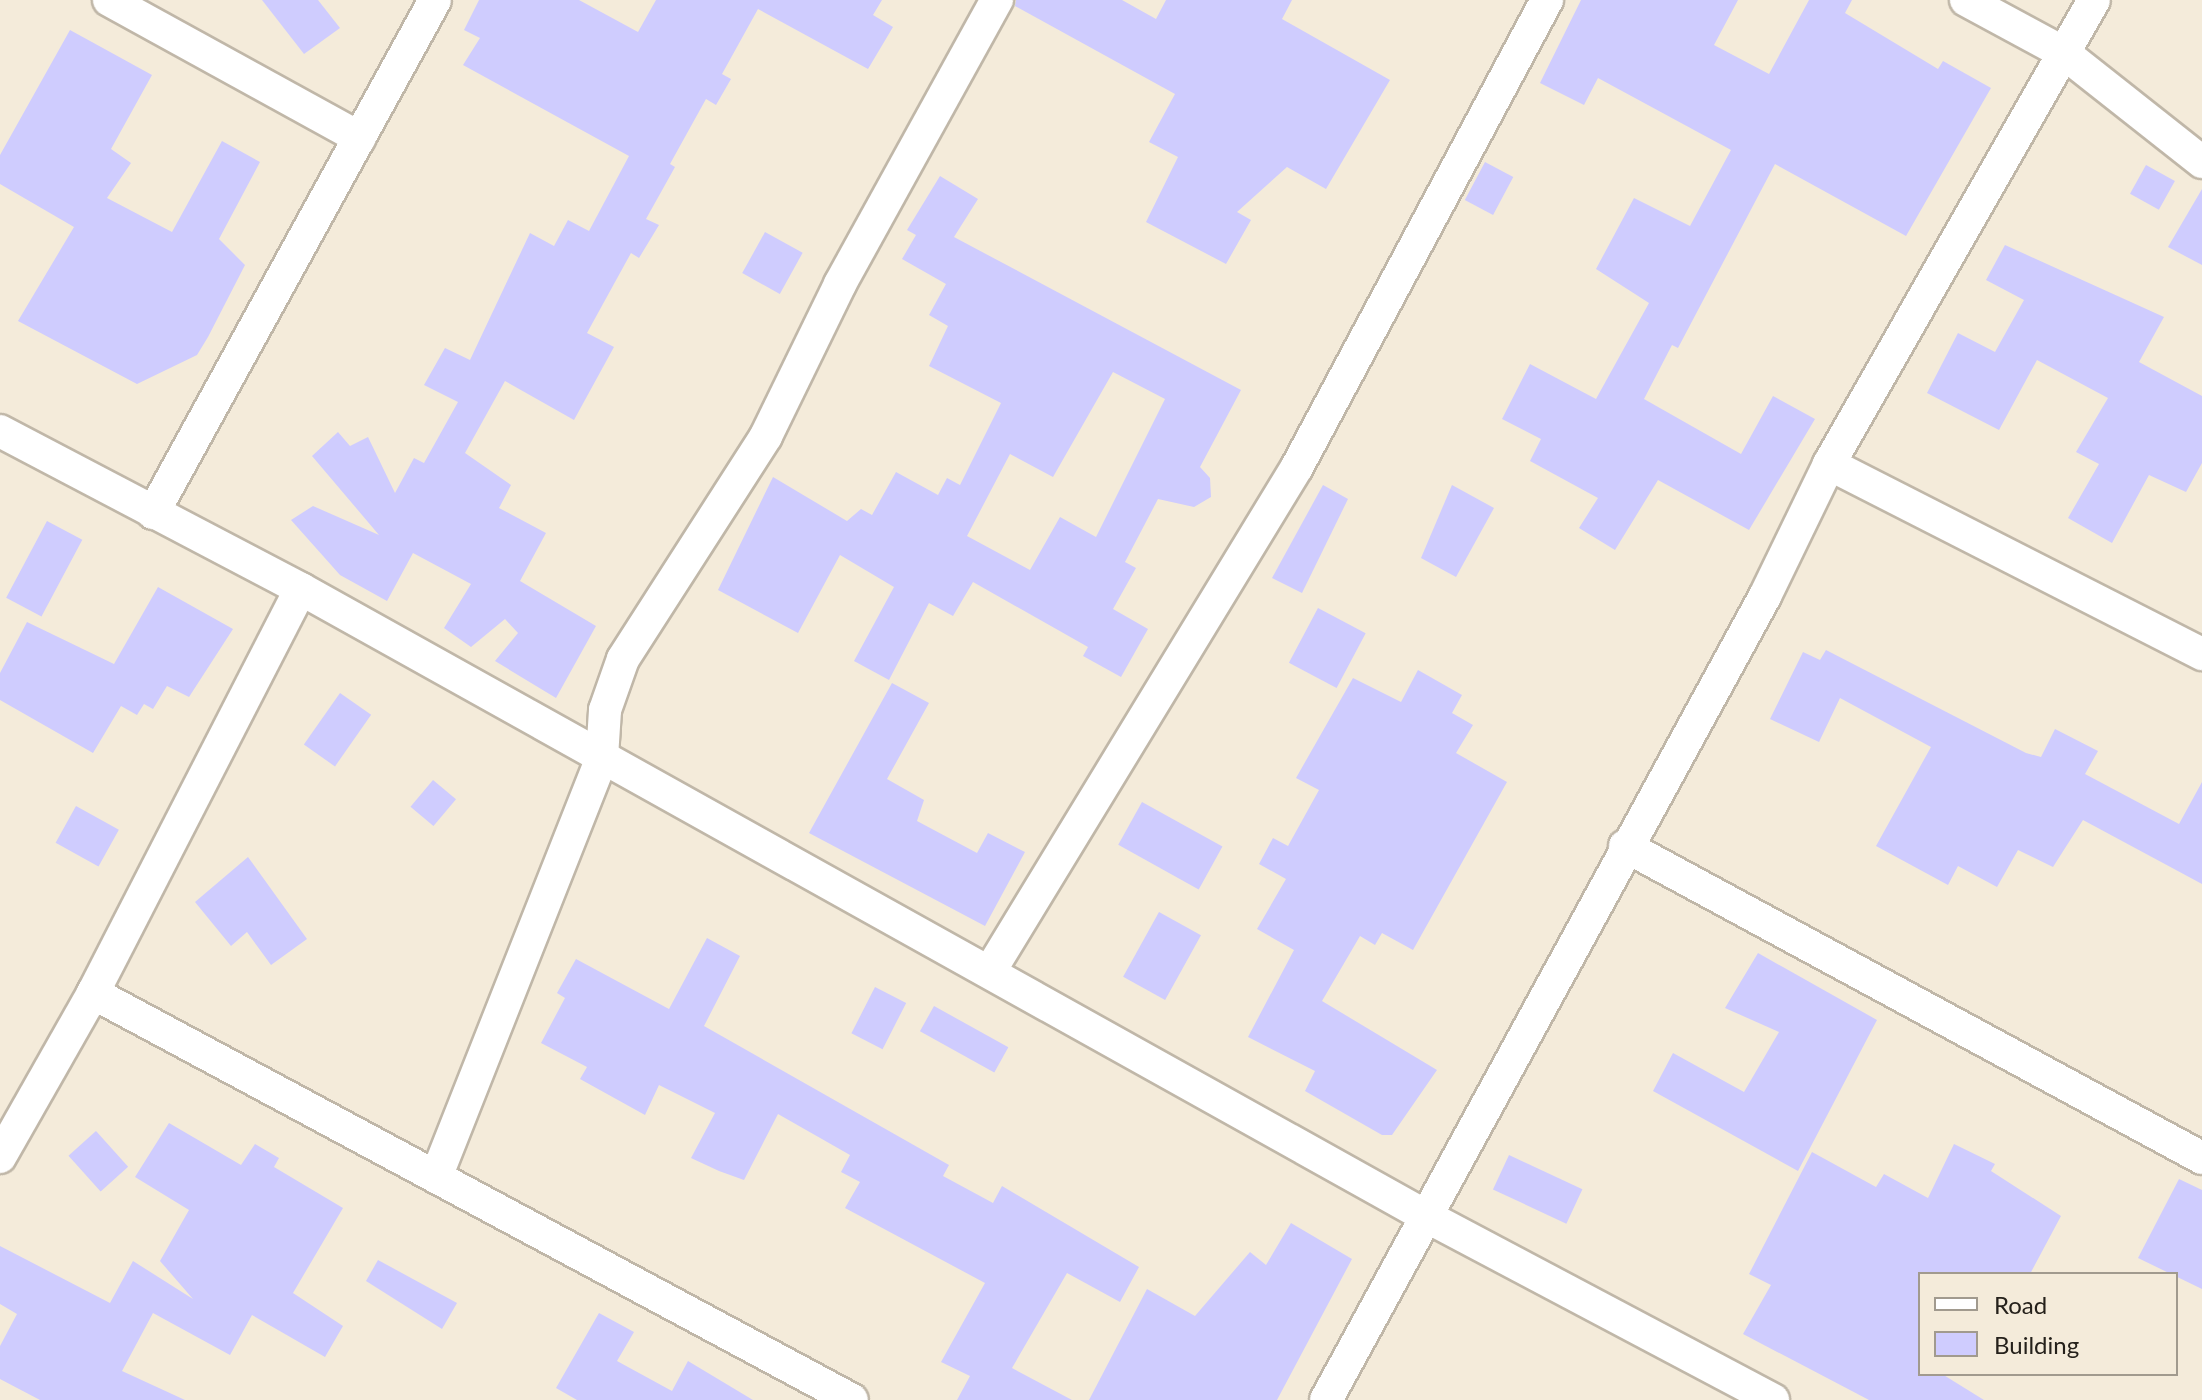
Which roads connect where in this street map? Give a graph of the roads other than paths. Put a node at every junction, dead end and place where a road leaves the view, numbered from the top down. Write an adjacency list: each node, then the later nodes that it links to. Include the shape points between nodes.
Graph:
1 (109, 0): 8 (street)
2 (435, 0): 8 (street)
3 (997, 0): 15 (street, via 840,284 766,436 623,659 605,710)
4 (1547, 0): 17 (street, via 1297,467)
5 (1966, 0): 7 (street)
6 (2094, 0): 7 (street)
7 (2064, 53): 9 (street); 11 (street)
8 (360, 138): 12 (street)
9 (2202, 162)
10 (0, 431): 12 (street)
11 (1829, 464): 14 (street); 16 (street, via 1765,596)
12 (153, 513): 13 (street)
13 (301, 589): 15 (street); 18 (street)
14 (2202, 654)
15 (602, 757): 17 (street); 21 (street)
16 (1625, 846): 20 (street); 22 (street)
17 (990, 971): 22 (street)
18 (93, 993): 19 (street); 21 (street)
19 (0, 1157)
20 (2202, 1158)
21 (436, 1177): 23 (street)
22 (1424, 1215): 24 (street); 25 (street)
23 (852, 1400)
24 (1326, 1400)
25 (1773, 1400)

